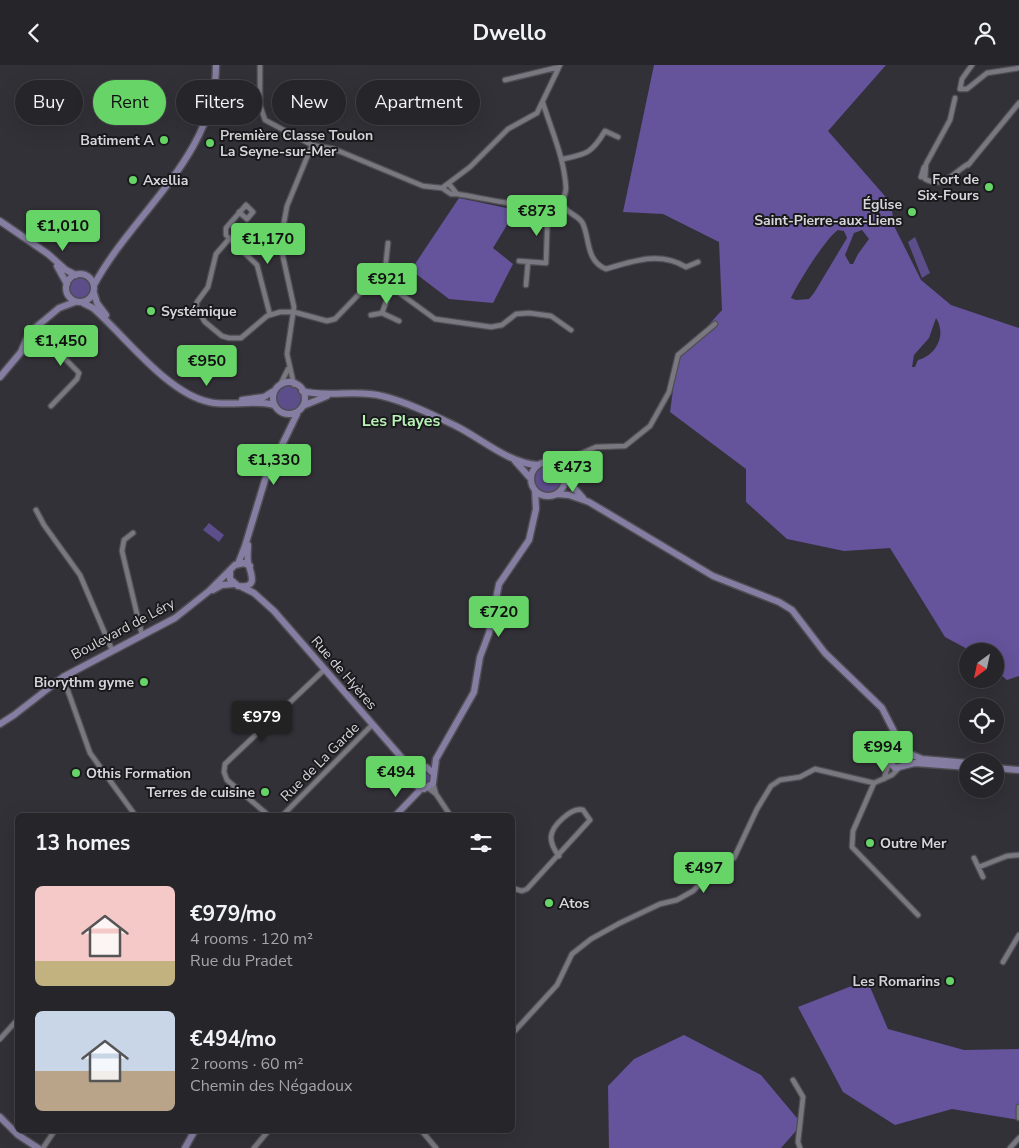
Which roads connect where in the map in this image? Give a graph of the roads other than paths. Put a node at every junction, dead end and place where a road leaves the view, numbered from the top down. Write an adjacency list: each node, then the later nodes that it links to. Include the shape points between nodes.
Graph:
1 (216, 65): 31 (main road, via 212,105 196,144)
2 (260, 65): 14 (street, via 259,100 265,120)
3 (972, 65): 5 (street, via 962,79 960,89 967,89 987,73)
4 (560, 66): 6 (street); 8 (street)
5 (1019, 68)
6 (505, 80)
7 (955, 98): 16 (street, via 950,120)
8 (543, 103): 10 (street); 11 (street)
9 (1019, 103): 16 (street, via 968,165 948,181 933,183 925,179)
10 (538, 112): 11 (street); 12 (street); 18 (street, via 505,132)
11 (546, 113): 12 (street)
12 (549, 119): 15 (street)
13 (618, 137): 15 (street, via 605,131 595,148 584,155)
14 (312, 145): 19 (street, via 334,149 423,186); 44 (street, via 287,206 282,233 283,257)
15 (562, 159): 21 (street, via 566,188)
16 (926, 164): 17 (street)
17 (921, 177)
18 (448, 184): 19 (street); 20 (street)
19 (442, 188): 20 (street)
20 (457, 194): 22 (street, via 519,204)
21 (563, 202): 22 (street); 30 (street, via 566,210 583,222 592,259 599,267 606,269 652,257 686,267)
22 (548, 204): 29 (street, via 546,263)
23 (239, 212): 25 (street, via 226,228)
24 (0, 221): 27 (main road)
25 (229, 239): 46 (street, via 257,265); 46 (street, via 216,254 208,287 196,302 199,314 222,336 235,339 247,334)
26 (388, 243): 37 (street)
27 (40, 249): 32 (main road); 34 (main road, via 61,271)
28 (519, 261): 29 (street)
29 (528, 262): 36 (street)
30 (698, 262)
31 (106, 265): 33 (main road); 35 (main road)
32 (76, 275): 33 (main road); 34 (main road)
33 (87, 276): 35 (main road)
34 (67, 284): 39 (main road)
35 (94, 285): 40 (main road)
36 (526, 285)
37 (383, 290): 38 (street); 44 (street, via 362,292 335,319 327,321)
38 (390, 291): 45 (street); 51 (street, via 402,294 435,319 491,327 502,325 516,314 529,313 551,316)
39 (66, 292): 41 (main road); 43 (main road)
40 (94, 293): 42 (main road); 52 (main road, via 97,303 109,318)
41 (75, 302): 42 (main road); 43 (main road)
42 (83, 303): 52 (main road, via 99,313)
43 (59, 308): 50 (main road)
44 (294, 312): 46 (street); 53 (street, via 287,343)
45 (382, 313): 47 (street); 48 (street)
46 (270, 315)
47 (371, 315)
48 (399, 321)
49 (715, 324): 67 (street, via 678,355 669,392 650,426 626,446 596,447)
50 (35, 328): 54 (main road, via 26,338 17,358); 62 (street, via 80,373)
51 (571, 330)
52 (151, 361): 58 (main road, via 188,389 211,399 264,397); 60 (main road, via 181,389 202,401 221,405 260,402)
53 (288, 365): 55 (street); 56 (street)
54 (0, 377)
55 (281, 383): 56 (main road); 58 (main road)
56 (294, 385): 57 (main road)
57 (302, 391): 59 (main road); 61 (main road)
58 (272, 392): 60 (main road)
59 (334, 395): 61 (main road); 66 (main road, via 369,394 405,404 456,426)
60 (274, 405): 63 (main road)
61 (305, 405): 64 (main road)
62 (51, 406)
63 (285, 413): 64 (main road); 65 (main road)
64 (297, 414): 65 (main road)
65 (289, 429): 80 (main road, via 265,480)
66 (510, 457): 69 (main road); 71 (main road)
67 (572, 457): 68 (street); 70 (street)
68 (556, 464): 69 (main road, via 546,462); 70 (main road)
69 (538, 465): 71 (main road)
70 (564, 471): 72 (main road)
71 (531, 479): 73 (main road)
72 (566, 479): 74 (main road); 76 (main road)
73 (535, 490): 75 (main road); 78 (main road)
74 (557, 494): 75 (main road); 76 (main road)
75 (546, 496): 78 (main road)
76 (589, 502): 93 (main road, via 718,578 786,605 799,616 825,653)
77 (36, 509): 90 (street, via 80,575)
78 (536, 509): 99 (main road, via 529,539 496,594 474,692)
79 (133, 533): 89 (street, via 124,540 122,551)
80 (248, 539): 81 (main road); 82 (main road)
81 (238, 564): 82 (main road); 83 (main road)
82 (250, 566): 84 (main road)
83 (231, 569): 85 (main road); 87 (main road, Boulevard de Léry)
84 (253, 577): 86 (main road); 88 (main road, Rue de Hyères)
85 (234, 584): 86 (main road); 87 (main road, Boulevard de Léry)
86 (242, 587): 88 (main road, Rue de Hyères)
87 (209, 591): 89 (main road, Boulevard de Léry, via 175,618)
88 (261, 599): 91 (main road, Rue de Hyères)
89 (142, 635): 90 (main road, Boulevard de Léry)
90 (112, 650): 92 (main road, Boulevard de Léry)
91 (324, 670): 95 (main road, Rue de Hyères); 114 (street, via 225,764 228,780)
92 (63, 677): 94 (main road, Boulevard de Léry); 113 (street, via 90,753)
93 (886, 714): 96 (main road); 97 (main road, via 893,737)
94 (0, 724)
95 (372, 725): 108 (main road, Rue de Hyères); 115 (street, Rue de La Garde)
96 (902, 747): 97 (main road); 98 (main road)
97 (892, 749): 100 (main road)
98 (910, 754): 101 (main road, via 922,759); 102 (main road)
99 (436, 759): 104 (main road); 109 (main road)
100 (889, 762): 105 (main road); 110 (street)
101 (959, 762)
102 (907, 765): 103 (main road); 105 (main road)
103 (959, 766)
104 (426, 767): 108 (main road); 109 (main road)
105 (898, 769): 110 (street)
106 (1004, 769): 107 (main road)
107 (1019, 770)
108 (415, 771): 112 (main road, Rue de Hyères)
109 (433, 773): 112 (main road)
110 (884, 780): 111 (street)
111 (874, 783): 124 (street, via 853,831 852,847); 128 (street, via 815,769 771,786 734,858 693,891 591,939 572,954 557,985)
112 (424, 786): 116 (main road); 117 (street, via 436,794)
113 (134, 813)
114 (266, 813)
115 (285, 813)
116 (398, 813)
117 (449, 813)
118 (559, 855): 118 (street, via 590,822 583,810 571,811 551,836); 123 (street, via 527,889)
119 (1019, 855): 121 (street)
120 (974, 859): 121 (street)
121 (979, 867): 122 (street)
122 (983, 877)
123 (515, 889)
124 (918, 915)
125 (1019, 935): 126 (street)
126 (1003, 961)
127 (15, 1022): 129 (street)
128 (515, 1031)
129 (0, 1039)
130 (793, 1080): 146 (street, via 803,1097)
131 (1019, 1107): 133 (street)
132 (0, 1117): 134 (main road)
133 (1019, 1118)
134 (15, 1132)
135 (16, 1133): 141 (main road)
136 (53, 1133): 142 (street)
137 (193, 1133): 143 (main road)
138 (266, 1133): 144 (street)
139 (424, 1133): 145 (street)
140 (1019, 1138): 147 (street)
141 (38, 1148)
142 (42, 1148)
143 (185, 1148)
144 (254, 1148)
145 (436, 1148)
146 (800, 1148)
147 (1010, 1148)

